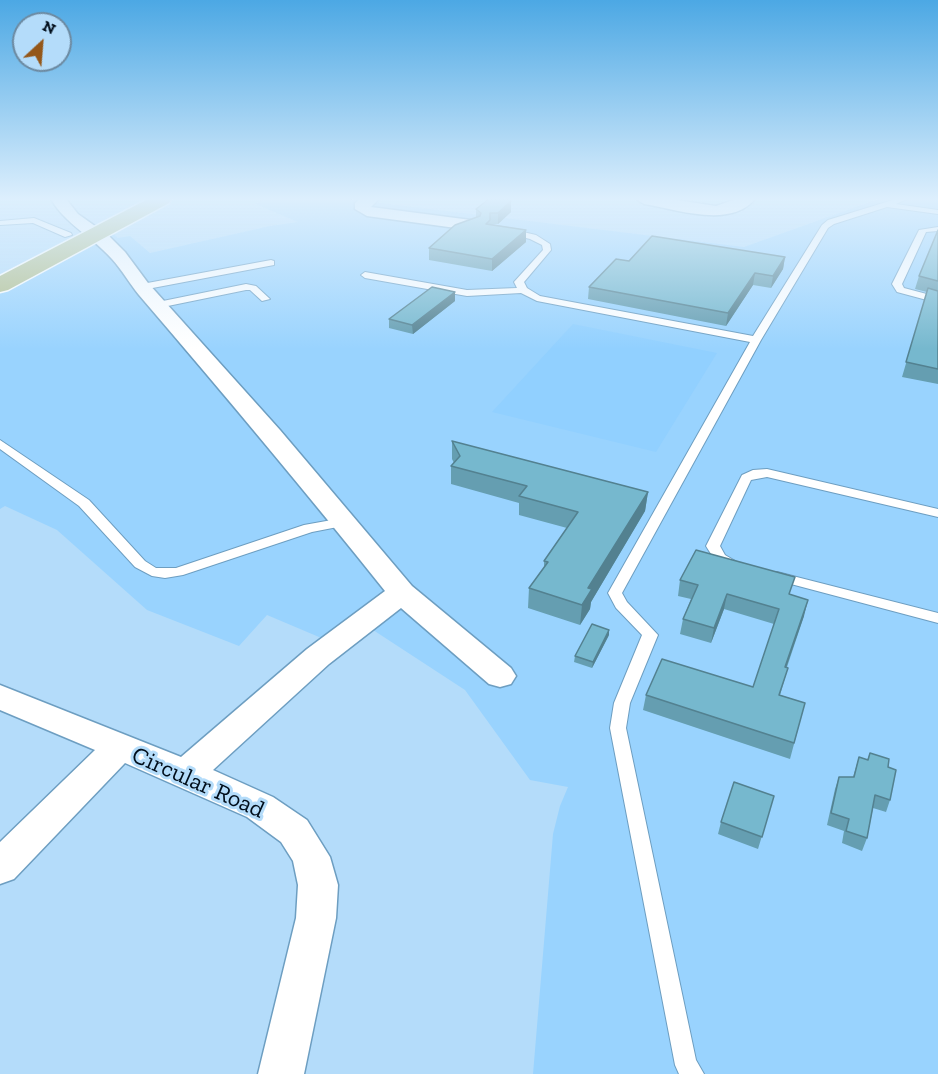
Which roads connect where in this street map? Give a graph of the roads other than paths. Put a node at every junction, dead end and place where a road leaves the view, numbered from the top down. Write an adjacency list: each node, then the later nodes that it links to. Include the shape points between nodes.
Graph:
1 (47, 249): 8 (main road)
2 (56, 249): 10 (main road)
3 (108, 249): 11 (street, via 118,256)
4 (545, 249): 12 (lane, via 519,282)
5 (811, 249): 16 (lane)
6 (914, 249): 14 (lane, via 897,284 900,290)
7 (272, 263): 11 (lane)
8 (0, 272)
9 (365, 275): 12 (lane, via 467,293)
10 (0, 285)
11 (142, 287): 15 (street)
12 (523, 290): 16 (lane, via 543,299)
13 (265, 299): 15 (lane, via 246,287)
14 (938, 300)
15 (158, 305): 19 (street)
16 (756, 340): 27 (lane, via 615,593 619,604 650,635 624,695 618,728)
17 (0, 444): 19 (lane, via 84,503 140,564 158,573 178,572 309,528)
18 (938, 513): 21 (lane, via 767,473 753,474 746,478 713,546 720,558 754,570)
19 (344, 522): 20 (street)
20 (402, 593): 22 (street); 25 (street, via 318,657)
21 (938, 618)
22 (500, 676)
23 (0, 697): 24 (street, Circular Road)
24 (119, 748): 25 (street, Circular Road); 26 (street)
25 (186, 774): 28 (street, Circular Road, via 260,807 294,831 311,857 318,885 316,918)
26 (0, 867)
27 (687, 1071)
28 (281, 1074)

